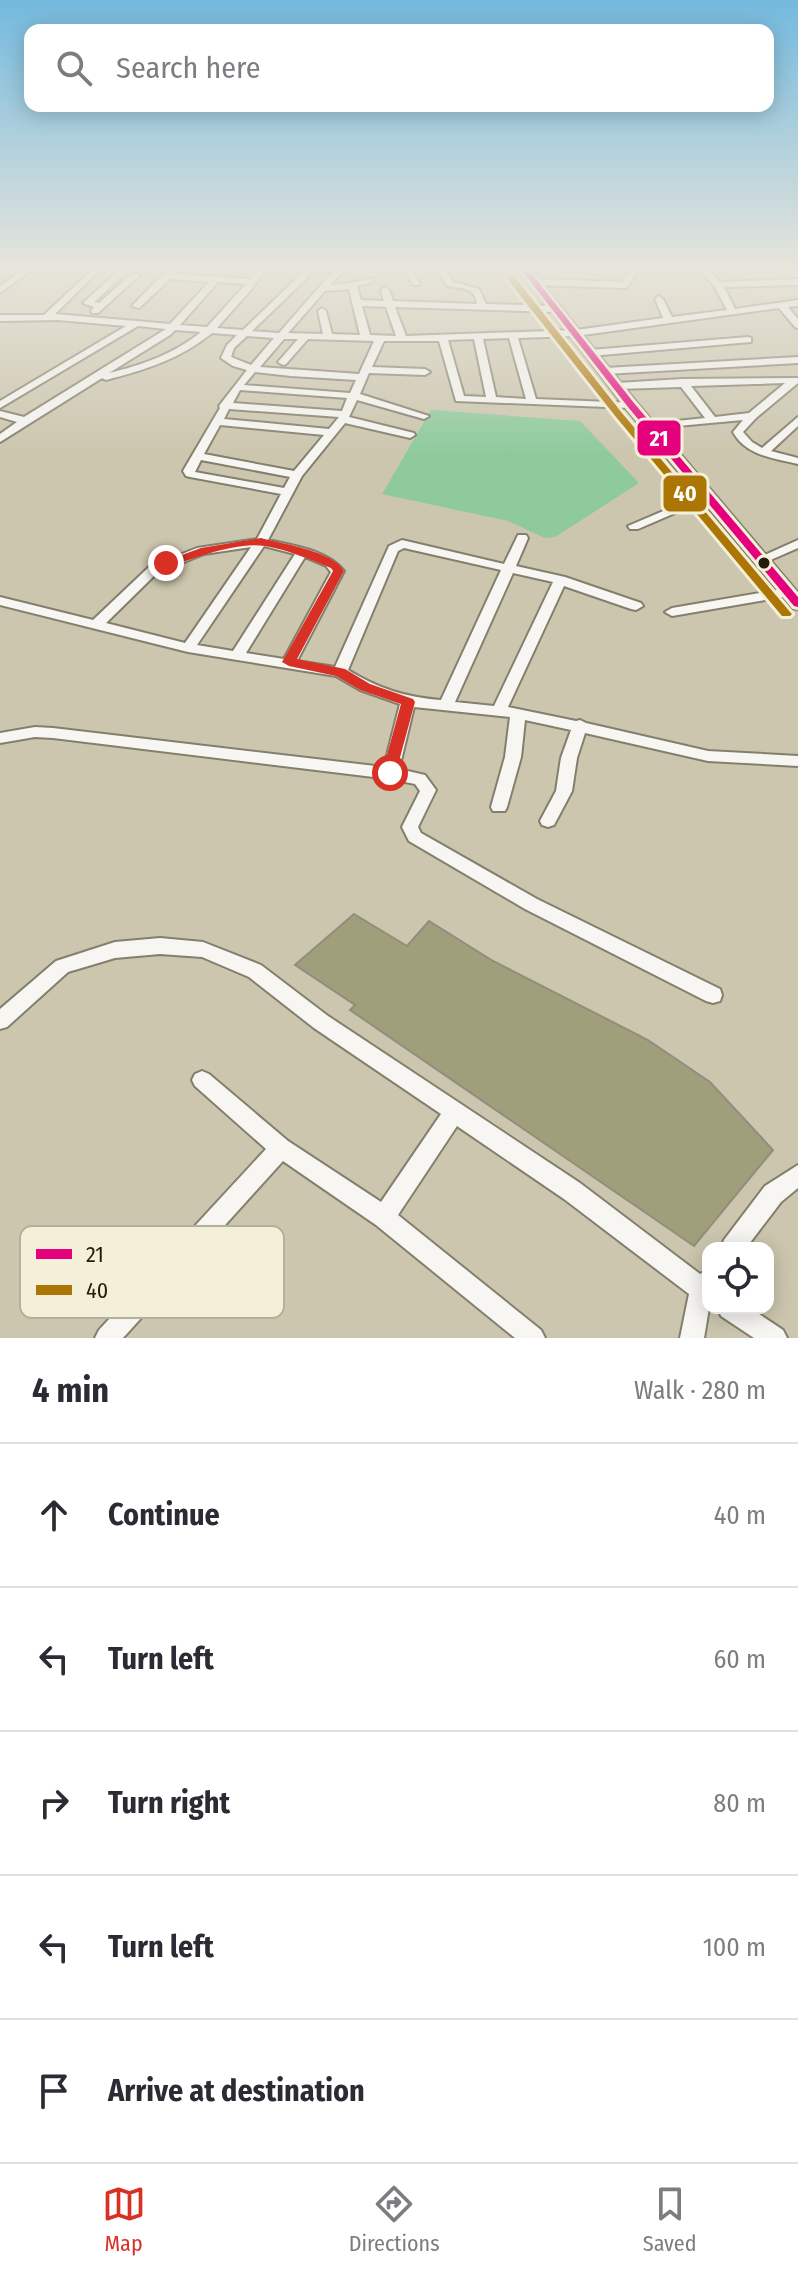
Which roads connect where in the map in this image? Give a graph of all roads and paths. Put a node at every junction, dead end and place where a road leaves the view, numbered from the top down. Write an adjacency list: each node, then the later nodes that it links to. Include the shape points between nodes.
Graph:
1 (125, 330): 38 (street)
2 (167, 330): 30 (street)
3 (212, 330): 30 (street, via 168,359)
4 (219, 330): 11 (street)
5 (287, 330): 13 (street)
6 (326, 330): 17 (street)
7 (364, 330): 19 (street)
8 (399, 330): 21 (street)
9 (574, 330): 12 (main road)
10 (593, 330): 12 (street)
11 (245, 332): 13 (street); 26 (street, via 226,358)
12 (576, 333): 14 (street); 22 (main road)
13 (282, 336): 15 (street); 26 (street)
14 (513, 336): 16 (street); 37 (street)
15 (305, 337): 17 (street); 24 (street)
16 (478, 337): 18 (street); 36 (street)
17 (328, 338): 19 (street)
18 (443, 338): 21 (street); 36 (street, via 458,396)
19 (366, 339): 20 (street)
20 (380, 339): 21 (street); 29 (street)
21 (402, 339)
22 (590, 353): 25 (street, via 748,337); 27 (main road)
23 (798, 360): 25 (street)
24 (283, 362)
25 (761, 362): 27 (street)
26 (251, 369): 29 (street); 34 (street)
27 (605, 371): 33 (main road)
28 (425, 372): 29 (street)
29 (365, 374): 35 (street)
30 (94, 380): 47 (street)
31 (795, 380): 32 (street); 44 (street)
32 (682, 382): 33 (street); 45 (street)
33 (617, 386): 39 (main road)
34 (237, 387): 35 (street); 40 (street)
35 (355, 396): 42 (street); 43 (street)
36 (492, 401): 37 (street)
37 (532, 402): 39 (street)
38 (0, 405)
39 (631, 405): 49 (main road)
40 (224, 406): 42 (street); 48 (street)
41 (0, 414): 47 (street)
42 (343, 416): 50 (street); 51 (street)
43 (424, 416)
44 (752, 416): 45 (street); 53 (street, via 738,435)
45 (712, 420): 49 (street)
46 (798, 420): 53 (street)
47 (25, 421): 52 (street)
48 (219, 422): 50 (street); 54 (street)
49 (649, 427): 58 (main road)
50 (329, 432): 56 (street)
51 (410, 435)
52 (0, 439)
53 (765, 451): 55 (street)
54 (198, 456): 56 (street); 57 (street, via 190,474)
55 (798, 461)
56 (297, 475): 57 (street)
57 (286, 492): 61 (street)
58 (708, 495): 59 (street); 64 (main road)
59 (634, 526)
60 (522, 538): 65 (street)
61 (261, 542): 63 (street); 71 (street, via 201,551 166,563); 72 (street)
62 (797, 545): 64 (street)
63 (302, 552): 73 (street); 74 (street, via 338,571)
64 (762, 559): 67 (main road)
65 (508, 567): 66 (street); 75 (street, via 397,546); 77 (street)
66 (560, 580): 69 (street); 78 (street)
67 (794, 598): 70 (street)
68 (0, 601): 71 (street)
69 (636, 606)
70 (672, 612)
71 (95, 626): 72 (street)
72 (188, 648): 73 (street)
73 (237, 656): 74 (street)
74 (289, 662): 75 (street)
75 (340, 672): 76 (street)
76 (408, 702): 77 (street); 83 (street)
77 (446, 706): 78 (street)
78 (499, 710): 79 (street)
79 (518, 713): 80 (street); 84 (street)
80 (580, 725): 82 (street, via 708,756); 85 (street, via 564,791)
81 (0, 738): 83 (street, via 53,733)
82 (798, 761)
83 (390, 773): 86 (street, via 426,784 427,797 410,827 415,837 531,904)
84 (499, 807)
85 (548, 821)
86 (713, 995)
87 (0, 1021): 89 (street, via 62,966 115,950 203,950 255,971)
88 (202, 1080): 90 (street)
89 (454, 1113): 92 (street); 95 (street)
90 (281, 1148): 92 (street); 93 (street)
91 (798, 1175): 94 (street, via 773,1194)
92 (384, 1217): 100 (street)
93 (210, 1226)
94 (737, 1242)
95 (702, 1285)
96 (702, 1302): 101 (street)
97 (738, 1314): 102 (street)
98 (125, 1318): 99 (street)
99 (107, 1338)
100 (533, 1338)
101 (692, 1338)
102 (775, 1338)

